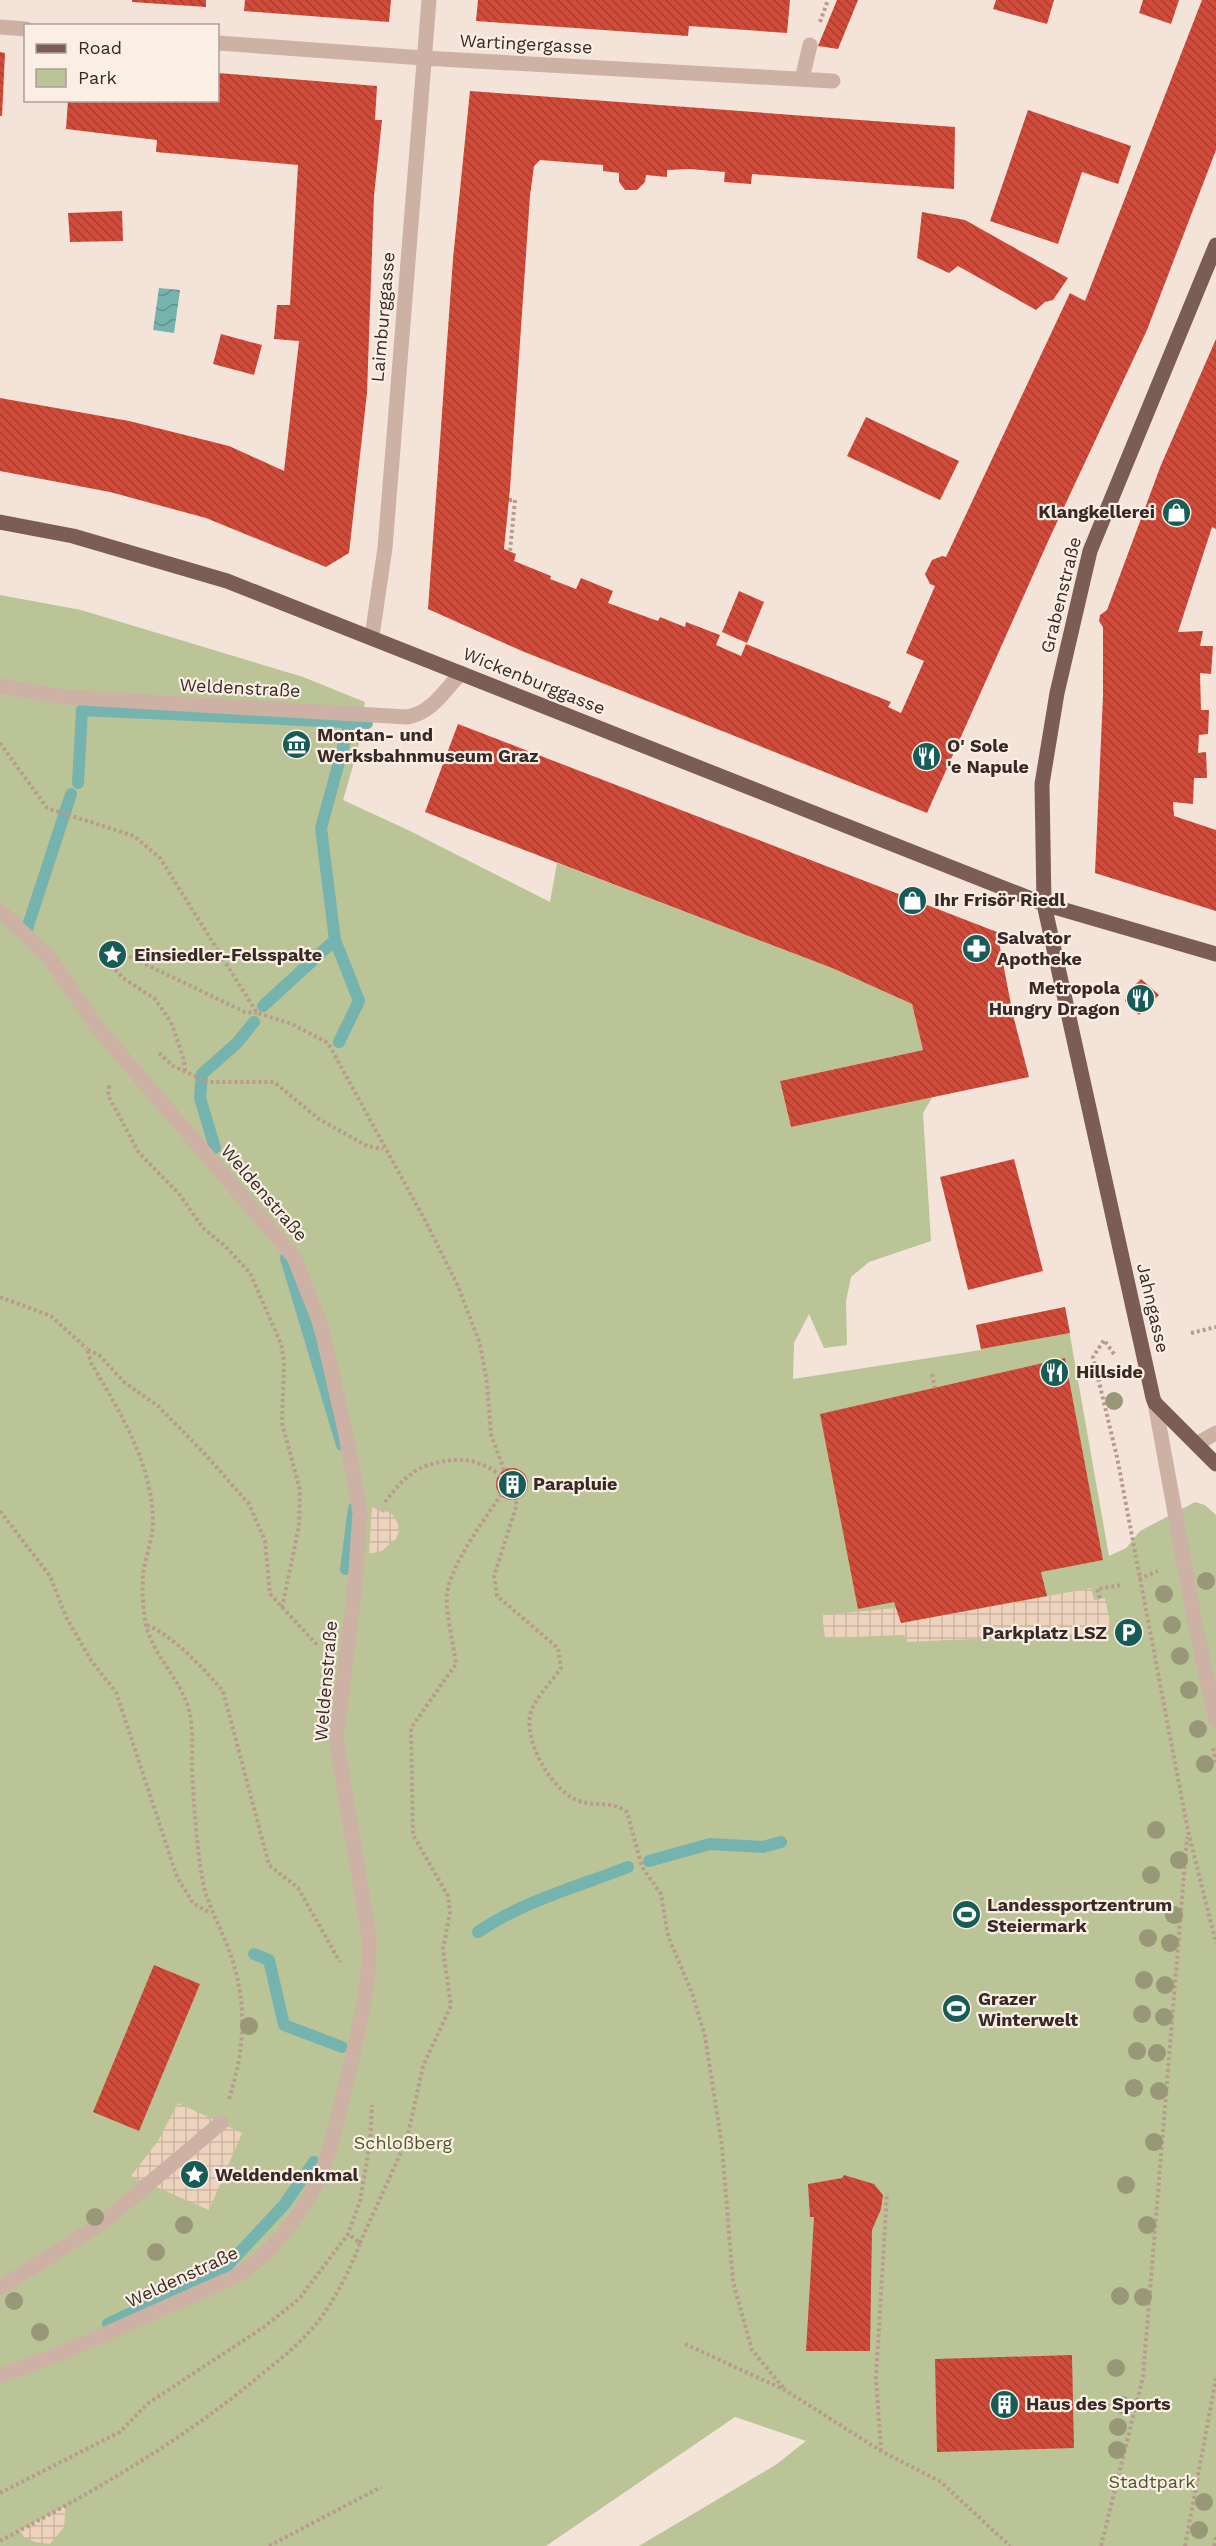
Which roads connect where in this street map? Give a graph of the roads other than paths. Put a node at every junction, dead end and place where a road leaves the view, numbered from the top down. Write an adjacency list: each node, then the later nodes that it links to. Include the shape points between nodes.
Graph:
1 (429, 0): 6 (street, Laimburggasse)
2 (0, 27): 3 (street)
3 (24, 28)
4 (219, 43): 6 (street, Wartingergasse)
5 (810, 45): 7 (street)
6 (423, 58): 7 (street, Wartingergasse); 11 (street, Laimburggasse, via 385,548)
7 (802, 79): 8 (street, Wartingergasse)
8 (833, 81)
9 (1216, 245): 14 (main road, Grabenstraße, via 1090,551 1057,693 1042,784)
10 (0, 522): 11 (main road, Wickenburggasse, via 73,536 227,581)
11 (372, 636): 12 (main road, Wickenburggasse)
12 (461, 673): 13 (street, Weldenstraße, via 431,707 407,717 64,697); 14 (main road, Wickenburggasse)
13 (0, 686)
14 (1044, 904): 16 (main road, Wickenburggasse); 17 (main road, Jahngasse)
15 (0, 911): 24 (street, Weldenstraße, via 49,957 97,1026 294,1257 321,1326 360,1512 336,1739 369,1936 369,1982 323,2166 274,2247 234,2277)
16 (1216, 954)
17 (1155, 1403): 19 (main road); 21 (street, Jahngasse)
18 (1216, 1433): 19 (street)
19 (1196, 1444): 20 (main road)
20 (1216, 1464)
21 (1216, 1721)
22 (221, 2123): 23 (street, via 102,2223)
23 (0, 2288)
24 (0, 2376)

